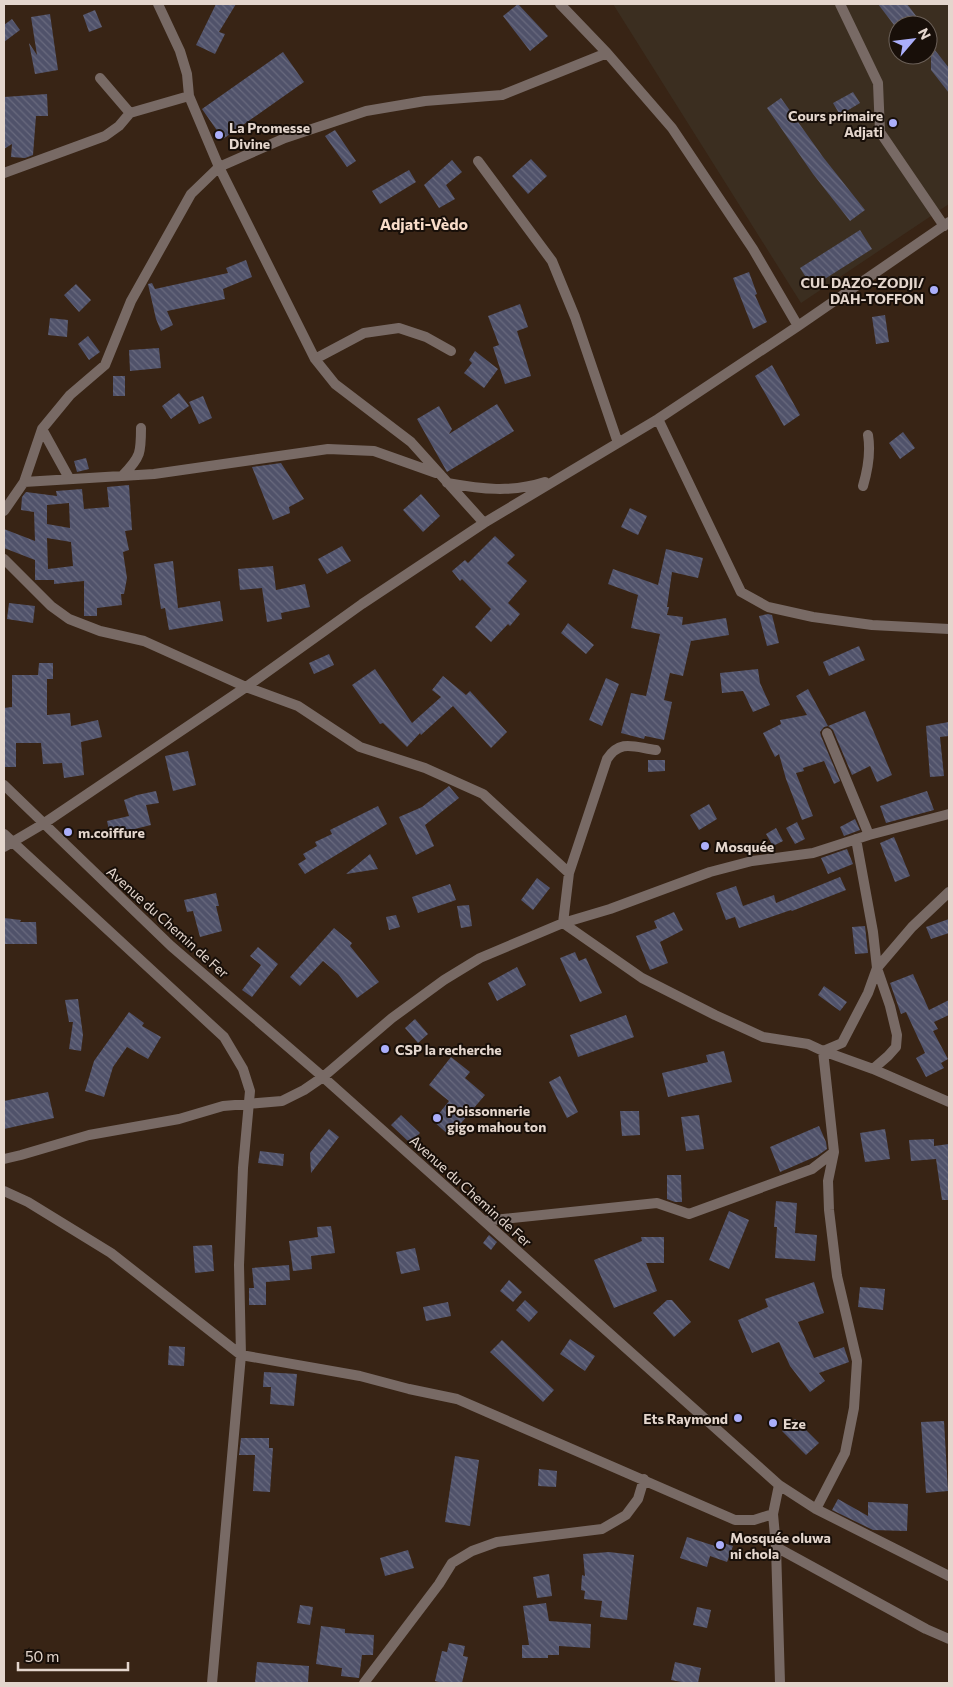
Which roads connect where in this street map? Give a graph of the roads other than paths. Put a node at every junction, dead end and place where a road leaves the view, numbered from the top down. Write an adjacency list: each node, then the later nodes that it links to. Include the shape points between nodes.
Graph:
1 (158, 4): 6 (street, via 180,51)
2 (560, 4): 4 (street)
3 (840, 4): 11 (street, via 878,83 880,132)
4 (607, 53): 9 (street, via 502,95 366,110 285,138); 12 (street, via 672,128 753,249)
5 (100, 78): 7 (street)
6 (189, 96): 7 (street); 9 (street)
7 (130, 113): 10 (street, via 120,126 105,136)
8 (478, 161): 19 (street, via 552,261)
9 (219, 167): 14 (street); 17 (street, via 191,194 131,301 105,365 70,396)
10 (4, 173)
11 (947, 224): 12 (street)
12 (798, 326): 15 (street)
13 (451, 351): 14 (street, via 426,337 399,328 364,333)
14 (315, 359): 20 (street, via 335,384 411,442)
15 (658, 419): 19 (street); 30 (street, via 741,592 768,607 813,617)
16 (141, 428): 21 (street, via 141,448 136,462)
17 (42, 429): 23 (street); 24 (street)
18 (868, 435): 26 (street, via 870,449)
19 (618, 442): 22 (street)
20 (437, 473): 21 (street, via 374,451 328,449 154,474); 25 (street)
21 (123, 475): 23 (street)
22 (564, 475): 25 (street, via 528,487 488,490); 28 (street)
23 (70, 478): 24 (street)
24 (24, 482): 27 (street)
25 (447, 484): 28 (street)
26 (864, 486)
27 (4, 512)
28 (484, 524): 31 (street, via 362,604)
29 (4, 559): 31 (street, via 51,606 69,619 144,641)
30 (949, 630)
31 (246, 687): 36 (street); 41 (street, via 298,706 360,747 425,768 483,794)
32 (827, 733): 38 (street)
33 (656, 750): 41 (street, via 621,746 613,750 607,759)
34 (4, 785): 36 (street, Avenue du Chemin de Fer)
35 (949, 814): 38 (street)
36 (43, 824): 40 (street); 47 (street, Avenue du Chemin de Fer, via 171,946)
37 (4, 834): 40 (street)
38 (869, 835): 39 (street)
39 (856, 839): 43 (street, via 813,853 752,861 710,872); 44 (street)
40 (8, 844): 49 (street, via 224,1037 243,1069 250,1091)
41 (569, 873): 43 (street)
42 (949, 892): 44 (street, via 912,927)
43 (562, 923): 45 (street, via 642,978 715,1015 763,1037 808,1044); 47 (street, via 480,958 444,980 392,1018)
44 (877, 968): 45 (street, via 842,1043); 46 (street, via 897,1035 896,1047)
45 (823, 1051): 46 (street); 50 (street)
46 (873, 1069): 48 (street)
47 (322, 1077): 49 (street, via 282,1101); 53 (street, Avenue du Chemin de Fer)
48 (949, 1102)
49 (249, 1103): 51 (street, via 89,1136); 54 (street, via 239,1265)
50 (834, 1152): 53 (street, via 812,1169 689,1214 657,1203); 57 (street, via 828,1181 828,1210 837,1276 857,1361 854,1408 845,1454)
51 (4, 1159)
52 (4, 1191): 54 (street, via 28,1202 111,1253)
53 (484, 1221): 56 (street, Avenue du Chemin de Fer)
54 (240, 1355): 55 (street, via 360,1376 457,1399); 62 (street)
55 (644, 1479): 58 (street, via 735,1520 754,1520); 63 (street, via 638,1499 626,1515 602,1529 497,1542 452,1563)
56 (778, 1485): 57 (street, Avenue du Chemin de Fer); 58 (street)
57 (816, 1509): 60 (street, Avenue du Chemin de Fer)
58 (773, 1514): 59 (street)
59 (776, 1547): 61 (street, via 926,1629); 64 (street)
60 (949, 1576)
61 (949, 1638)
62 (212, 1683)
63 (364, 1683)
64 (780, 1683)

